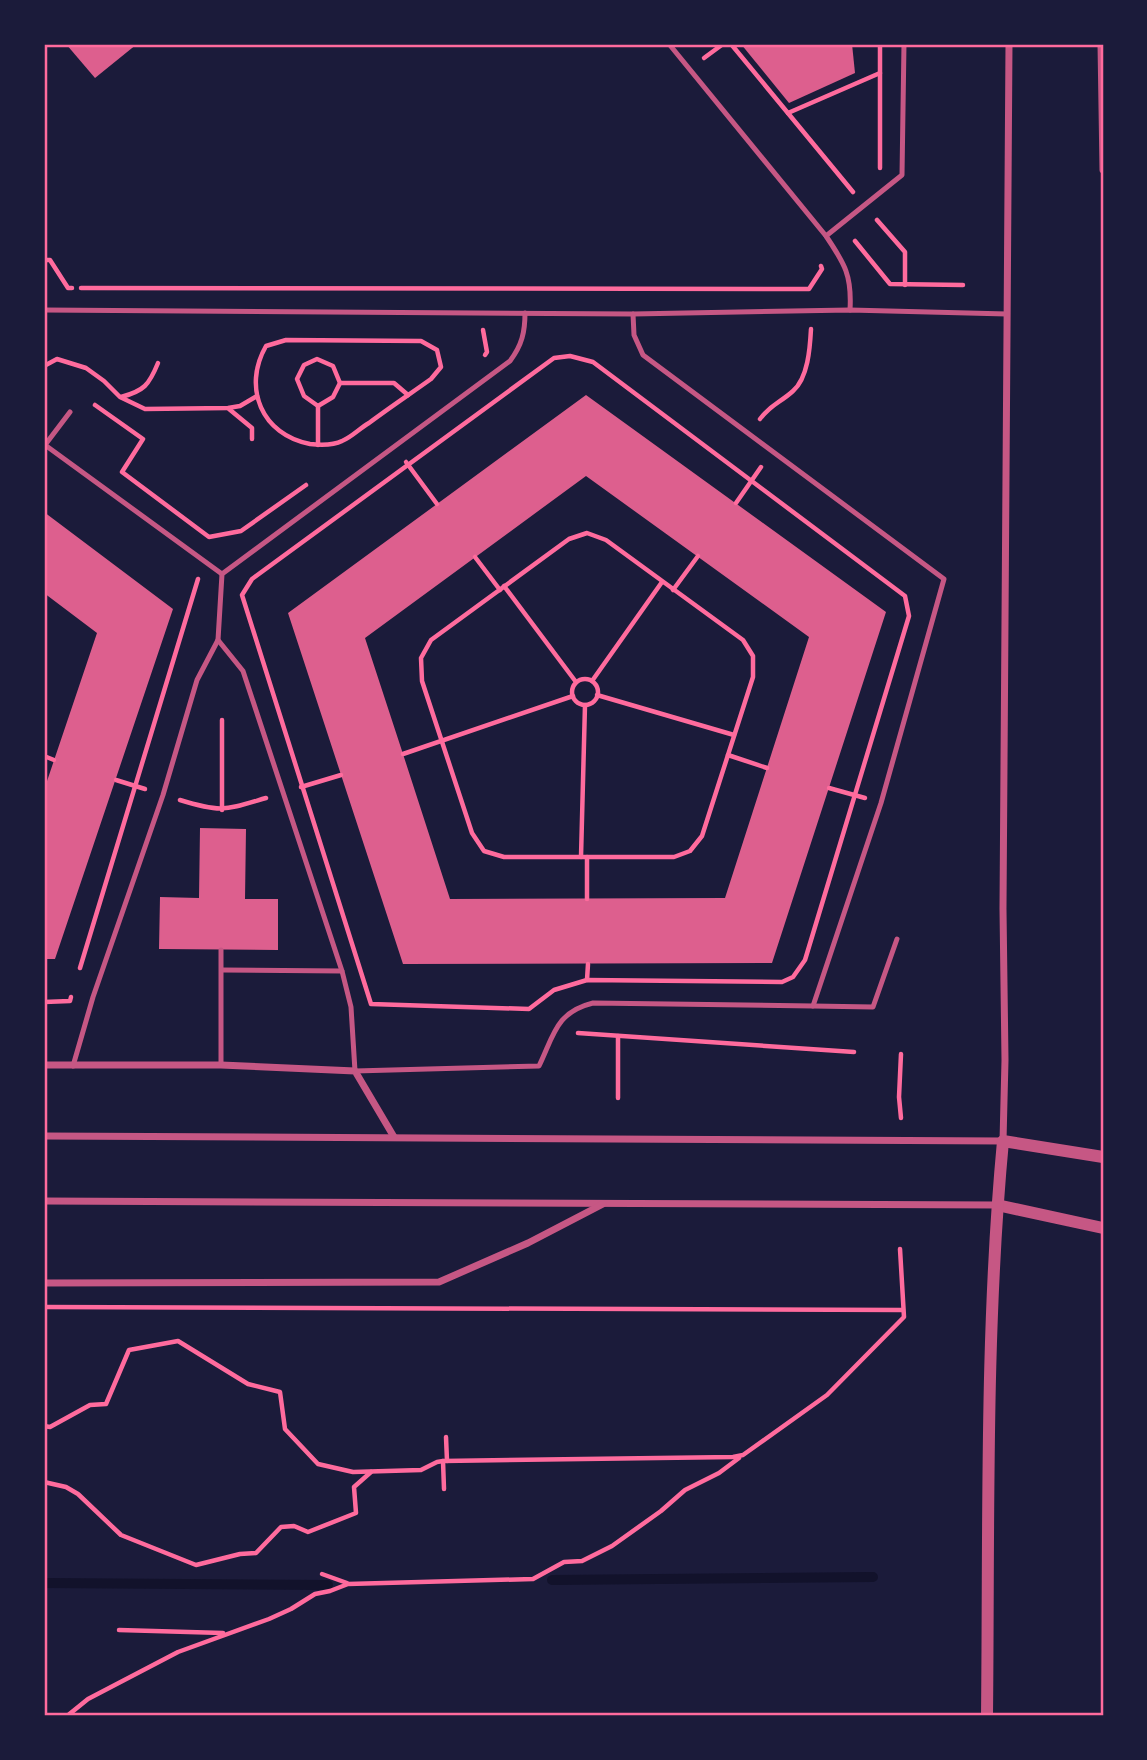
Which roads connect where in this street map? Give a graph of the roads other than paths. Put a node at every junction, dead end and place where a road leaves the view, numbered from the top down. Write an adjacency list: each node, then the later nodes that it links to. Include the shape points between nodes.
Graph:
1 (669, 44): 6 (lane)
2 (904, 44): 6 (lane, via 902,175)
3 (1009, 44): 11 (street)
4 (1101, 44): 5 (street)
5 (1103, 170)
6 (826, 236): 8 (lane, via 842,260 851,287)
7 (44, 310): 9 (lane)
8 (850, 310): 10 (lane); 11 (lane)
9 (525, 313): 10 (lane); 13 (lane, via 525,330 510,361)
10 (633, 314): 19 (lane, via 634,335 643,355 944,579 881,803)
11 (1007, 314): 26 (street)
12 (70, 412): 13 (lane, via 45,445)
13 (222, 574): 14 (lane)
14 (218, 640): 18 (lane, via 243,671); 22 (lane, via 197,680)
15 (897, 939): 19 (lane, via 873,1007)
16 (221, 950): 17 (lane)
17 (222, 970): 18 (lane); 21 (lane)
18 (342, 971): 23 (lane, via 351,1007)
19 (813, 1006): 23 (lane, via 593,1003 564,1017 539,1066)
20 (44, 1065): 22 (street)
21 (221, 1065): 22 (street); 23 (street)
22 (74, 1066)
23 (355, 1071): 25 (street)
24 (44, 1136): 25 (street)
25 (394, 1137): 26 (street)
26 (1003, 1141): 27 (street); 30 (street)
27 (1103, 1157)
28 (44, 1201): 29 (street)
29 (603, 1203): 30 (street); 32 (street, via 439,1282)
30 (997, 1205): 31 (street); 33 (street, via 991,1315)
31 (1103, 1228)
32 (44, 1283)
33 (987, 1716)

